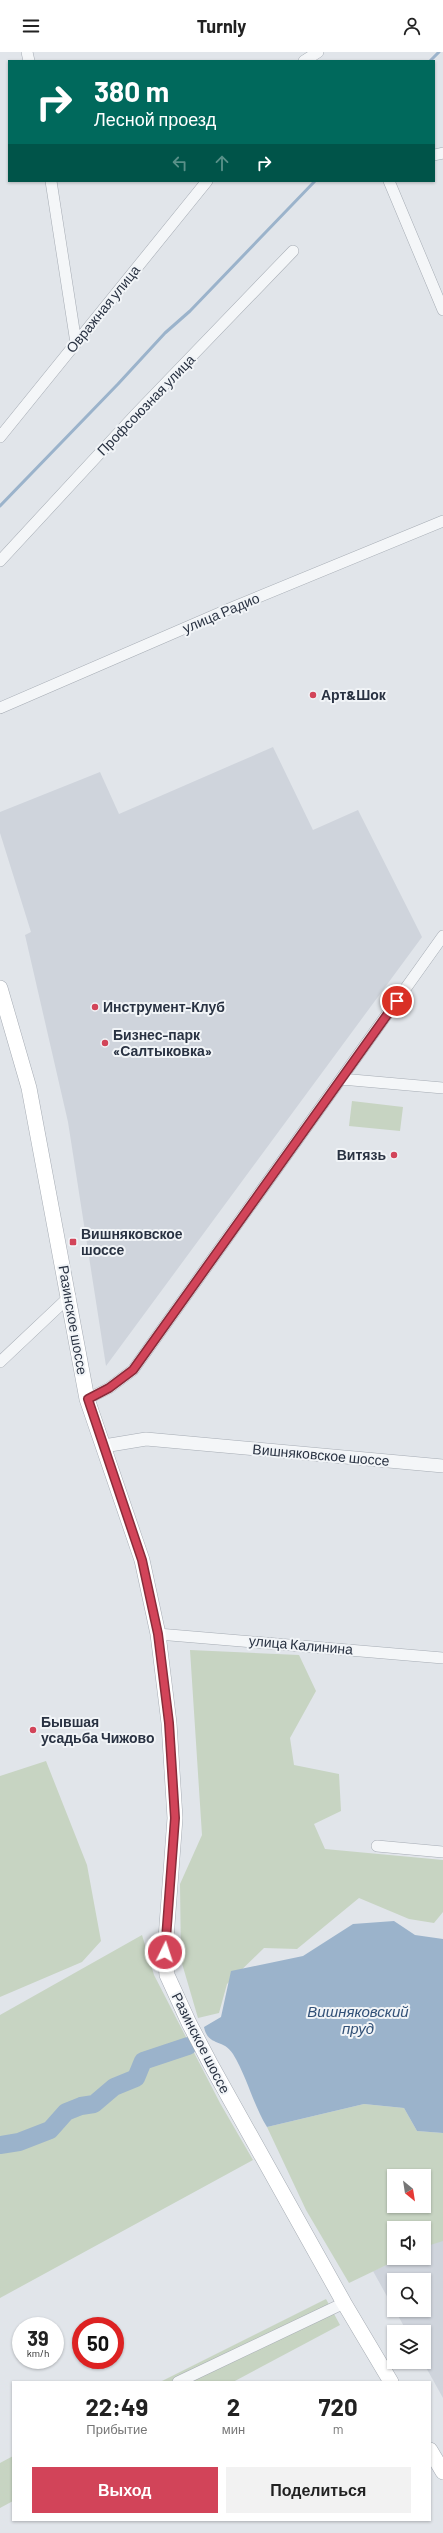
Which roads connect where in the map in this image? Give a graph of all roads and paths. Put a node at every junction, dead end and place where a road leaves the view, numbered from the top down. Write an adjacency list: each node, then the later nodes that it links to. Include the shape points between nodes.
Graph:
1 (318, 52): 2 (street)
2 (304, 57)
3 (51, 182): 8 (street)
4 (206, 182): 8 (street, Овражная улица)
5 (389, 182): 7 (street)
6 (293, 251): 11 (street, Профсоюзная улица)
7 (443, 310)
8 (76, 343): 9 (street, Овражная улица)
9 (0, 437)
10 (443, 521): 12 (street, улица Радио, via 236,606)
11 (0, 560)
12 (0, 708)
13 (443, 936): 15 (street)
14 (0, 988): 17 (main road, Разинское шоссе, via 29,1088)
15 (341, 1079): 16 (street); 19 (street, via 133,1370 109,1388)
16 (443, 1088)
17 (70, 1296): 18 (street); 19 (main road, Разинское шоссе)
18 (0, 1362)
19 (88, 1399): 20 (main road, Разинское шоссе)
20 (104, 1446): 21 (street, Вишняковское шоссе, via 146,1439); 22 (main road, Разинское шоссе, via 142,1560)
21 (443, 1466)
22 (158, 1634): 23 (street, улица Калинина); 26 (main road, Разинское шоссе, via 169,1723 175,1818 165,1952 167,1975 204,2051)
23 (443, 1658)
24 (377, 1846): 25 (street)
25 (443, 1852)
26 (344, 2303): 27 (street); 28 (main road, Разинское шоссе)
27 (180, 2381)
28 (390, 2381)
29 (431, 2452): 30 (main road)
30 (443, 2472)

